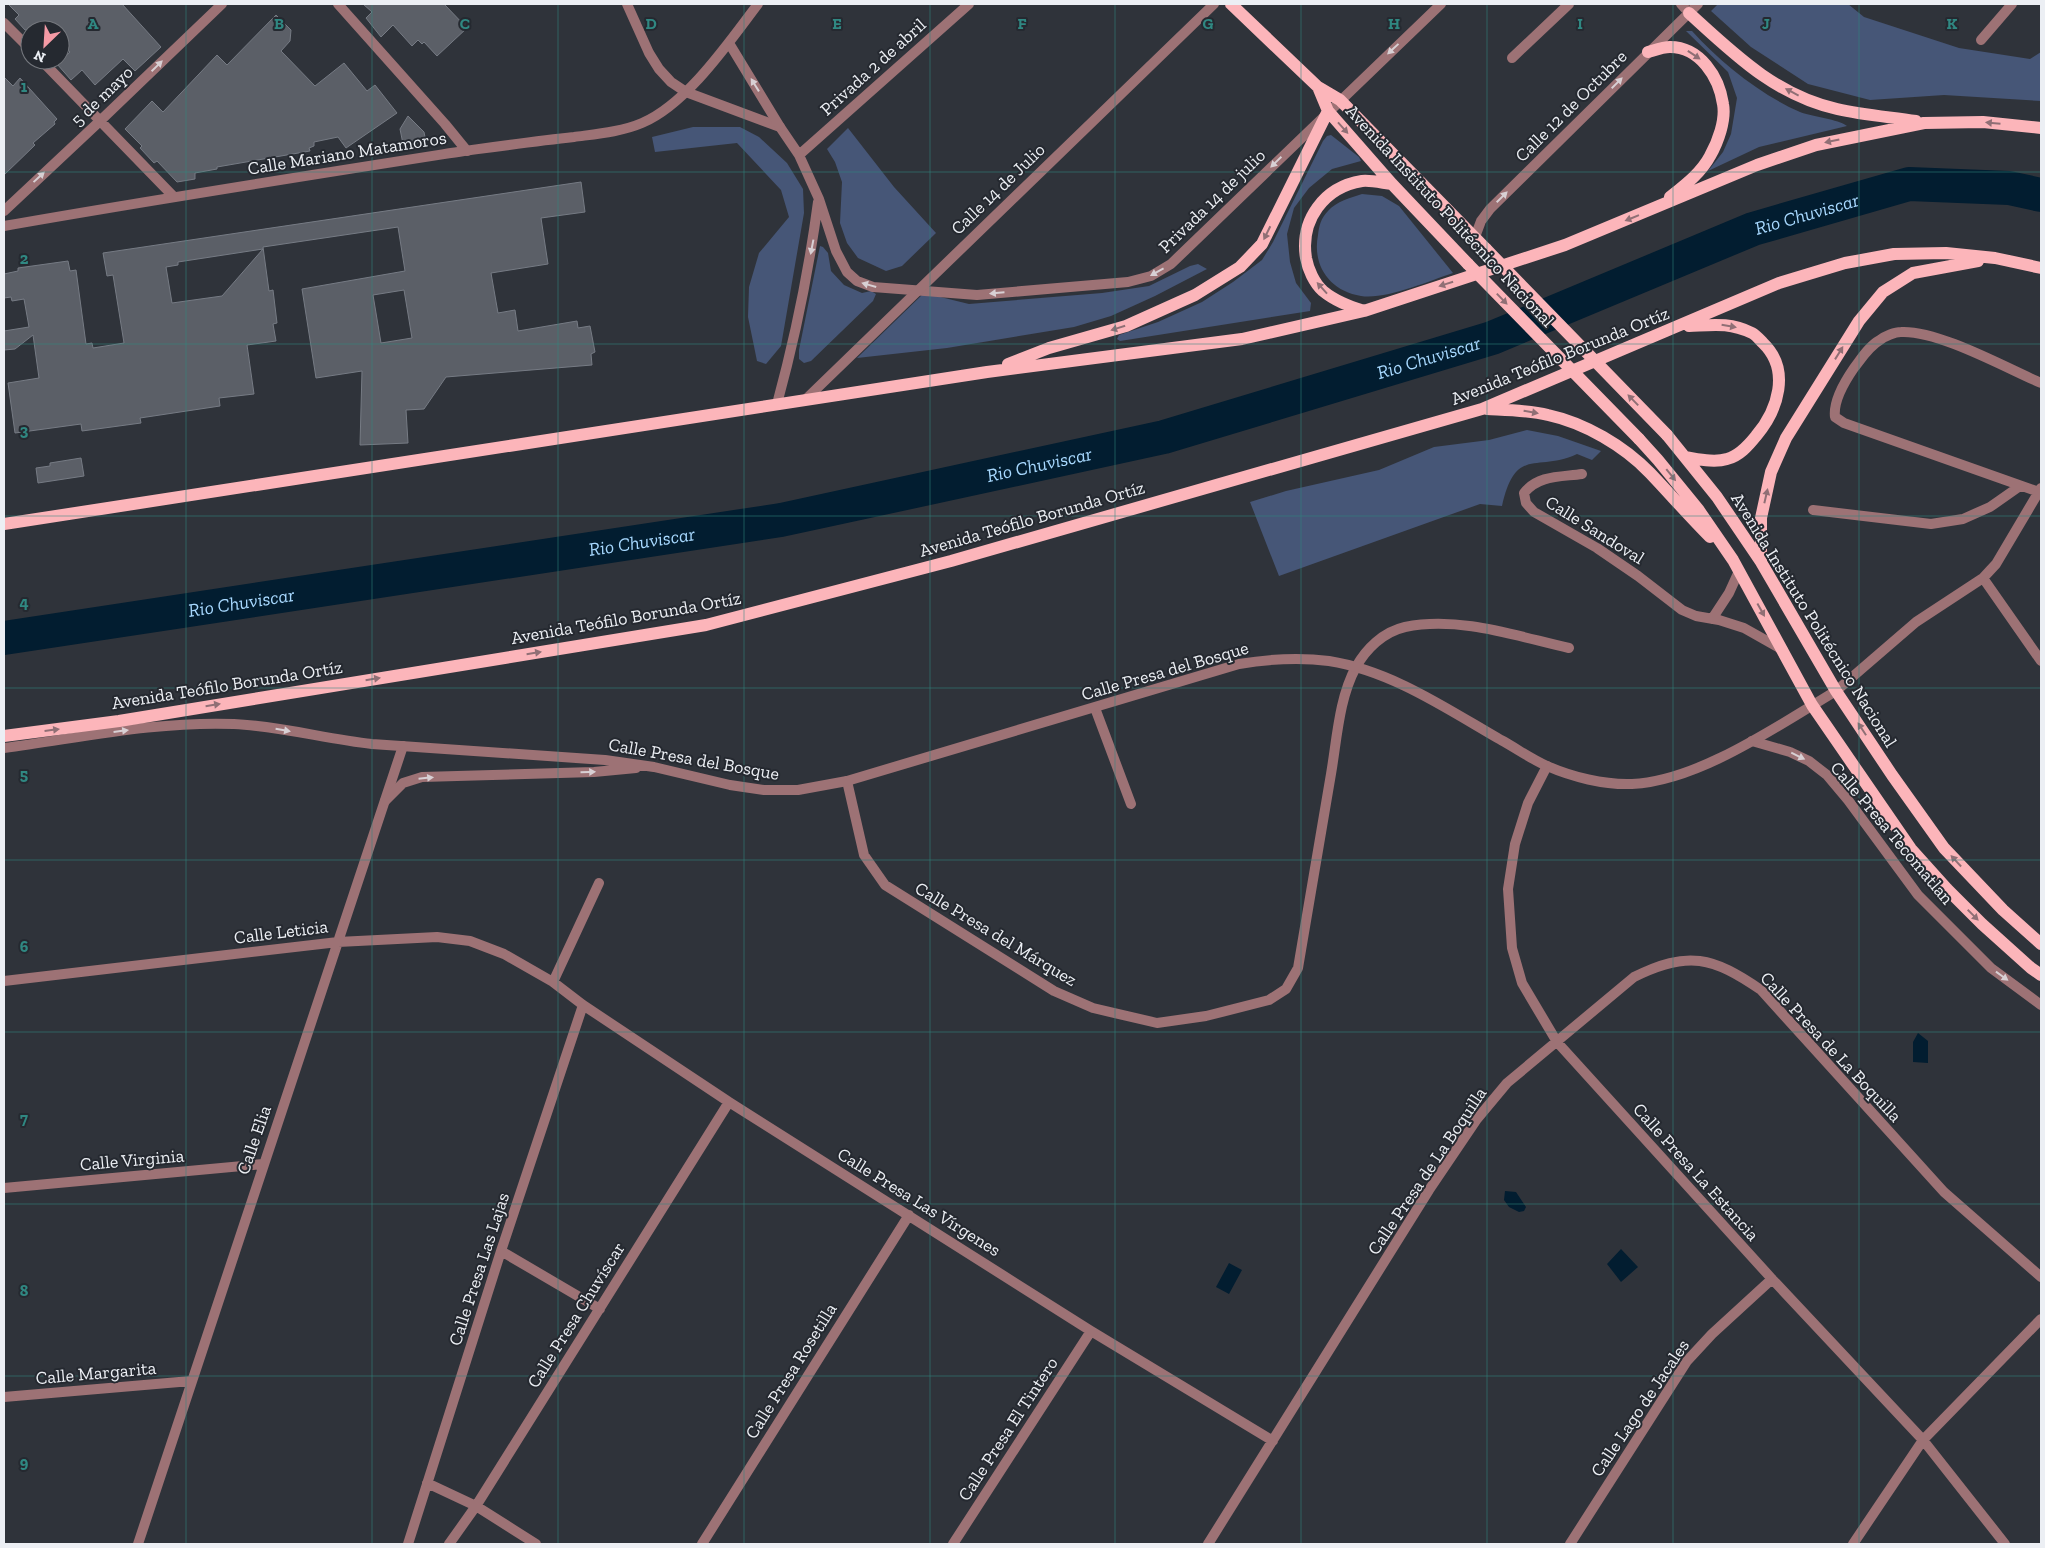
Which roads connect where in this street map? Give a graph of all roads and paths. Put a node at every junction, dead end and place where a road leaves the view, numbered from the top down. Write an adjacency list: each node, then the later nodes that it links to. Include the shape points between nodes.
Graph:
1 (222, 4): 23 (street, 5 de mayo, one-way to 1)
2 (338, 4): 27 (street)
3 (628, 4): 20 (street, via 659,68)
4 (758, 4): 15 (street, Calle Mariano Matamoros)
5 (969, 4): 28 (street, Privada 2 de abril)
6 (1214, 4): 38 (street, Calle 14 de Julio)
7 (1231, 4): 19 (main road, Avenida Instituto Politécnico Nacional)
8 (1441, 4): 21 (street, Privada 14 de julio, one-way to 21)
9 (1569, 4): 17 (street)
10 (2012, 4): 14 (street)
11 (1690, 7): 16 (street, Calle 12 de Octubre); 24 (main road, one-way to 11, via 1837,109 1800,96 1764,78 1742,61)
12 (4, 23): 13 (street)
13 (20, 39)
14 (1981, 40)
15 (728, 43): 20 (street, Calle Mariano Matamoros); 25 (street, one-way to 15)
16 (1648, 52): 32 (main road, one-way to 32, via 1669,47 1685,49 1705,62 1716,79 1724,105 1720,130 1710,157 1693,179); 35 (street, Calle 12 de Octubre, one-way to 16, via 1490,210)
17 (1512, 58)
18 (51, 70): 23 (street)
19 (1318, 87): 21 (main road, Avenida Instituto Politécnico Nacional); 22 (main road, Avenida Instituto Politécnico Nacional)
20 (686, 92): 25 (street); 27 (street, Calle Mariano Matamoros, via 664,111 642,123 614,131)
21 (1340, 100): 22 (street, Privada 14 de julio); 35 (main road, Avenida Instituto Politécnico Nacional)
22 (1328, 112): 29 (main road, Avenida Instituto Politécnico Nacional, one-way to 29); 38 (street, Privada 14 de julio, one-way to 38, via 1171,264 1152,276 1128,282 976,295); 41 (main road, one-way to 41, via 1262,244 1240,267 1195,295 1126,326 1049,348)
23 (101, 120): 30 (street); 33 (street, 5 de mayo, one-way to 23)
24 (1924, 122): 26 (main road, one-way to 24, via 1982,122); 32 (main road, one-way to 32, via 1816,145 1757,165)
25 (780, 127): 28 (street)
26 (2041, 128)
27 (467, 151): 30 (street, Calle Mariano Matamoros)
28 (799, 155): 31 (street)
29 (1392, 184): 39 (main road, one-way to 29, via 1338,302 1322,290 1308,269 1304,246 1307,225 1320,205 1340,187 1364,180); 53 (main road, Avenida Instituto Politécnico Nacional, one-way to 53, bridge, via 1658,460 1698,509)
30 (174, 197): 34 (street, Calle Mariano Matamoros)
31 (819, 199): 38 (street, one-way to 31, via 873,287 857,281 847,272 836,251); 44 (street, one-way to 44)
32 (1660, 206): 39 (main road, one-way to 39, via 1565,244)
33 (4, 211)
34 (4, 226)
35 (1475, 237): 46 (main road, Avenida Instituto Politécnico Nacional, one-way to 35, bridge)
36 (1995, 258): 37 (main road, Avenida Teófilo Borunda Ortíz); 40 (main road, Avenida Teófilo Borunda Ortíz, via 1946,253 1894,254 1845,263 1779,283); 52 (main road, one-way to 36, via 1761,518 1771,472 1786,438 1859,321 1883,292 1913,273)
37 (2041, 268)
38 (918, 289): 43 (street, Calle 14 de Julio)
39 (1364, 311): 41 (main road, via 1242,339)
40 (1681, 326): 45 (main road, Avenida Teófilo Borunda Ortíz); 46 (main road, one-way to 46, via 1730,324 1754,334 1772,352 1780,382 1775,406 1746,448 1727,460)
41 (986, 372): 43 (main road)
42 (2041, 383): 48 (street, via 1953,344 1928,335 1900,332 1879,340 1852,372 1834,410 1835,417 1844,423)
43 (806, 400): 44 (main road)
44 (778, 404): 51 (main road)
45 (1482, 409): 53 (main road, one-way to 53, via 1522,410 1549,415 1586,428 1618,446 1649,471); 63 (main road, Avenida Teófilo Borunda Ortíz, one-way to 45, via 119,721 706,625 951,561)
46 (1685, 457): 52 (main road, Avenida Instituto Politécnico Nacional)
47 (1582, 474): 55 (street, Calle Sandoval, via 1542,479 1531,484 1524,493 1526,503 1534,512 1613,559 1682,610)
48 (2020, 486): 49 (street); 50 (street, via 1990,506 1963,518 1931,524)
49 (2040, 490): 54 (street, Calle Presa del Bosque, via 1996,564)
50 (1813, 510)
51 (4, 524)
52 (1761, 562): 60 (main road, Avenida Instituto Politécnico Nacional)
53 (1736, 566): 55 (street, via 1729,594); 57 (main road, Avenida Instituto Politécnico Nacional, one-way to 57)
54 (1983, 578): 58 (street); 60 (street, Calle Presa del Bosque, via 1916,622)
55 (1712, 619): 57 (street, Calle Sandoval, via 1744,628)
56 (1569, 648): 59 (street, Calle Presa del Márquez, via 1486,629 1441,623 1403,628 1382,637 1368,649)
57 (1784, 650): 61 (main road, Avenida Instituto Politécnico Nacional)
58 (2041, 661)
59 (1356, 668): 62 (street, Calle Presa del Bosque, via 1311,660 1239,664); 67 (street, Calle Presa del Bosque, via 1427,698); 69 (street, Calle Presa del Márquez, via 1342,711 1298,968 1286,989 1269,1000 1206,1016 1157,1023 1093,1008 1054,991 913,904 885,885 864,855)
60 (1836, 690): 61 (street, Calle Presa del Bosque); 74 (main road, Avenida Instituto Politécnico Nacional, one-way to 60, via 2003,910 1944,848)
61 (1812, 705): 64 (street, Calle Presa del Bosque); 75 (main road, Avenida Instituto Politécnico Nacional, one-way to 75, via 1911,849 1982,924)
62 (1095, 708): 69 (street, Calle Presa del Bosque); 71 (street)
63 (4, 736)
64 (1752, 741): 67 (street, Calle Presa del Bosque, via 1702,766 1664,779 1631,784 1596,781); 79 (street, Calle Presa Tecomatlan, one-way to 79, via 1790,752 1827,775 1918,895 1991,968)
65 (403, 746): 66 (street, Calle Presa del Bosque, one-way to 65, via 191,724 266,727 339,740); 68 (street, Calle Presa del Bosque, via 562,756); 70 (street, Calle Elia)
66 (4, 748)
67 (1547, 766): 80 (street, Calle Presa La Estancia, via 1528,803 1515,844 1508,889 1512,948 1522,983)
68 (654, 767): 69 (street, Calle Presa del Bosque, via 730,785 780,791); 70 (street, one-way to 68, via 404,783 422,777)
69 (847, 781)
70 (385, 801): 73 (street, Calle Elia)
71 (1131, 804)
72 (599, 883): 77 (street)
73 (338, 942): 76 (street, Calle Leticia); 77 (street, Calle Leticia, via 437,937 470,942 504,954); 82 (street, Calle Elia)
74 (2041, 944)
75 (2041, 975)
76 (4, 981)
77 (553, 982): 78 (street, Calle Presa Las Vírgenes)
78 (583, 1005): 81 (street, Calle Presa Las Vírgenes); 85 (street, Calle Presa Las Lajas)
79 (2041, 1005)
80 (1557, 1042): 86 (street, Calle Presa de La Boquilla, via 1634,977 1657,966 1680,960 1706,962 1734,972 1761,990 1944,1192); 87 (street, Calle Presa La Estancia); 94 (street, Calle Presa de La Boquilla, via 1507,1083 1477,1119 1429,1190)
81 (729, 1102): 84 (street, Calle Presa Las Vírgenes); 88 (street, Calle Presa Chuvíscar)
82 (263, 1164): 83 (street, Calle Virginia); 91 (street, Calle Elia)
83 (4, 1188)
84 (909, 1215): 90 (street, Calle Presa Las Vírgenes); 101 (street, Calle Presa Rosetilla)
85 (501, 1250): 88 (street); 95 (street, Calle Presa Las Lajas)
86 (2041, 1277)
87 (1772, 1279): 93 (street, Calle Presa La Estancia); 104 (street, Calle Lago de Jacales, via 1687,1361)
88 (600, 1309): 96 (street, Calle Presa Chuvíscar)
89 (2041, 1319): 93 (street)
90 (1091, 1330): 94 (street, Calle Presa Las Vírgenes); 102 (street, Calle Presa El Tintero)
91 (191, 1381): 92 (street, Calle Margarita); 97 (street, Calle Elia)
92 (4, 1397)
93 (1923, 1440): 105 (street); 106 (street, Calle Presa La Estancia)
94 (1273, 1441): 103 (street, Calle Presa de La Boquilla)
95 (427, 1483): 96 (street); 98 (street, Calle Presa Las Lajas)
96 (476, 1506): 99 (street, Calle Presa Chuvíscar); 100 (street)
97 (138, 1544)
98 (408, 1544)
99 (449, 1544)
100 (536, 1544)
101 (702, 1544)
102 (953, 1544)
103 (1208, 1544)
104 (1570, 1544)
105 (1853, 1544)
106 (2005, 1544)

